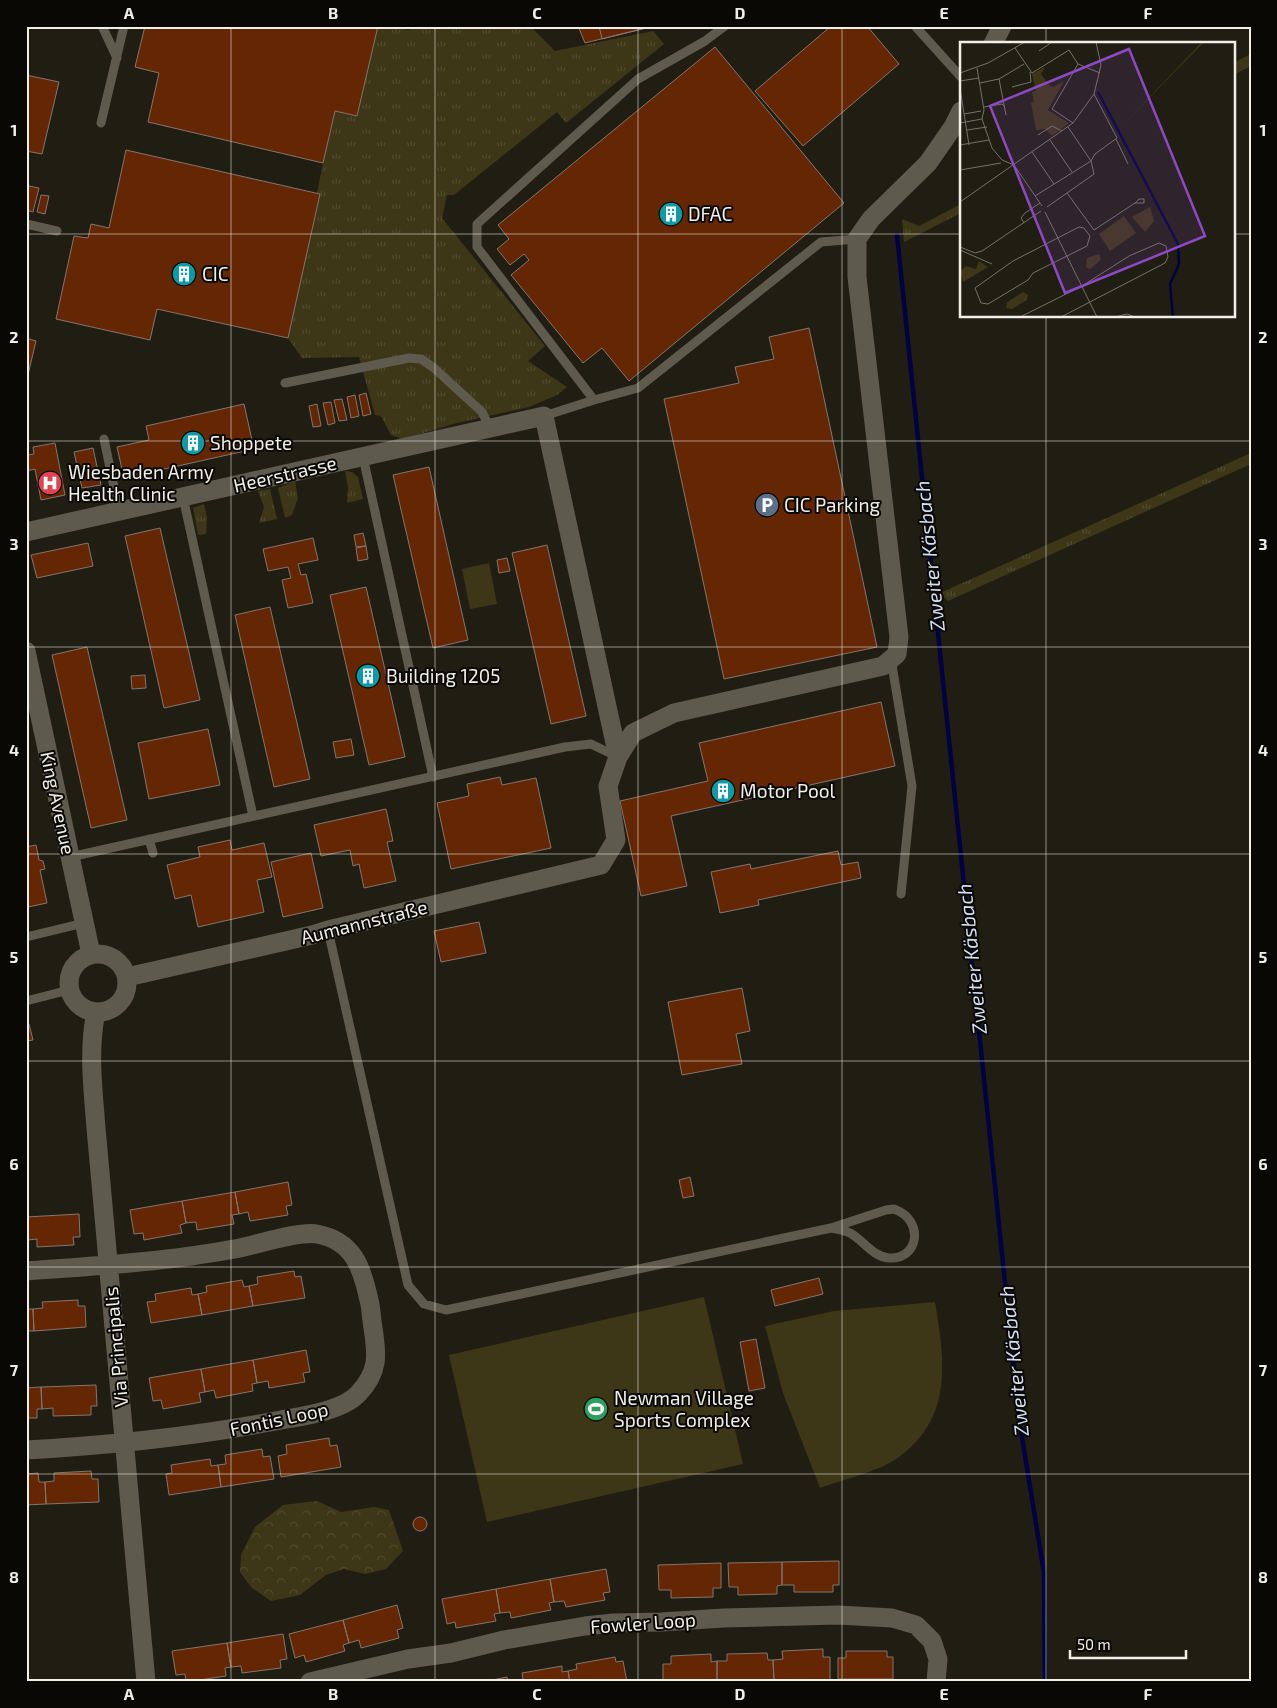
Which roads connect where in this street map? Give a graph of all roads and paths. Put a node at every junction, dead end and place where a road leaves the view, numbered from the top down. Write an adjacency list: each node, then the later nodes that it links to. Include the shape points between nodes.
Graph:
1 (102, 26): 7 (lane)
2 (124, 26): 7 (lane)
3 (725, 26): 15 (lane, via 705,42 638,79 478,224 477,247)
4 (916, 26): 8 (lane)
5 (1002, 26): 6 (street)
6 (994, 42)
7 (117, 58): 10 (lane)
8 (960, 76)
9 (960, 113): 13 (street, via 928,163 870,219)
10 (101, 123)
11 (26, 224): 12 (lane)
12 (57, 231)
13 (857, 239): 15 (lane, via 821,242 638,388); 24 (street, via 857,277 899,636 897,654)
14 (285, 383): 17 (lane, via 409,358 421,359 482,412)
15 (594, 400): 16 (lane)
16 (544, 416): 17 (street, Heerstrasse); 25 (street)
17 (490, 428): 19 (street, Heerstrasse)
18 (104, 439): 21 (lane)
19 (363, 457): 20 (street, Heerstrasse); 26 (lane)
20 (183, 497): 21 (street, Heerstrasse); 27 (lane)
21 (119, 511): 22 (street, Heerstrasse)
22 (26, 532)
23 (26, 651): 30 (street, King Avenue)
24 (891, 659): 25 (street, via 883,666 674,713 633,733); 31 (lane, via 912,786)
25 (618, 757): 26 (lane, via 592,744 565,747); 33 (street, Aumannstraße, via 608,786 616,840 601,865)
26 (433, 777): 27 (lane)
27 (253, 816): 28 (lane)
28 (149, 839): 29 (lane); 30 (lane)
29 (153, 853)
30 (70, 856): 32 (street, King Avenue)
31 (901, 894)
32 (84, 923): 34 (lane); 35 (street, King Avenue)
33 (328, 930): 36 (street, Aumannstraße, via 175,960); 40 (lane, via 408,1285 424,1304 446,1310)
34 (26, 937)
35 (91, 954): 36 (street, via 109,956 117,961); 37 (street, via 82,958 70,972)
36 (126, 977): 39 (street, via 127,986 120,1002 113,1008)
37 (69, 990): 38 (lane); 39 (street, via 79,1005)
38 (26, 1001)
39 (96, 1012): 41 (street, Via Principalis, via 91,1053)
40 (831, 1228): 40 (lane, via 850,1233 875,1253 890,1258 906,1253 915,1232 908,1217 894,1210)
41 (108, 1266): 42 (street, Fontis Loop); 43 (street, Via Principalis); 43 (street, Fontis Loop, via 190,1256 315,1233 331,1238 356,1258 371,1305 376,1344 376,1361 368,1381 357,1396 339,1406 238,1428)
42 (26, 1271)
43 (124, 1442): 44 (street, Fontis Loop); 45 (street, Via Principalis)
44 (26, 1450)
45 (146, 1682)
46 (310, 1682): 47 (street, Fowler Loop, via 408,1659 452,1654 504,1640 585,1626 732,1617 838,1615 892,1618 916,1625 932,1640 938,1659)
47 (936, 1682)

